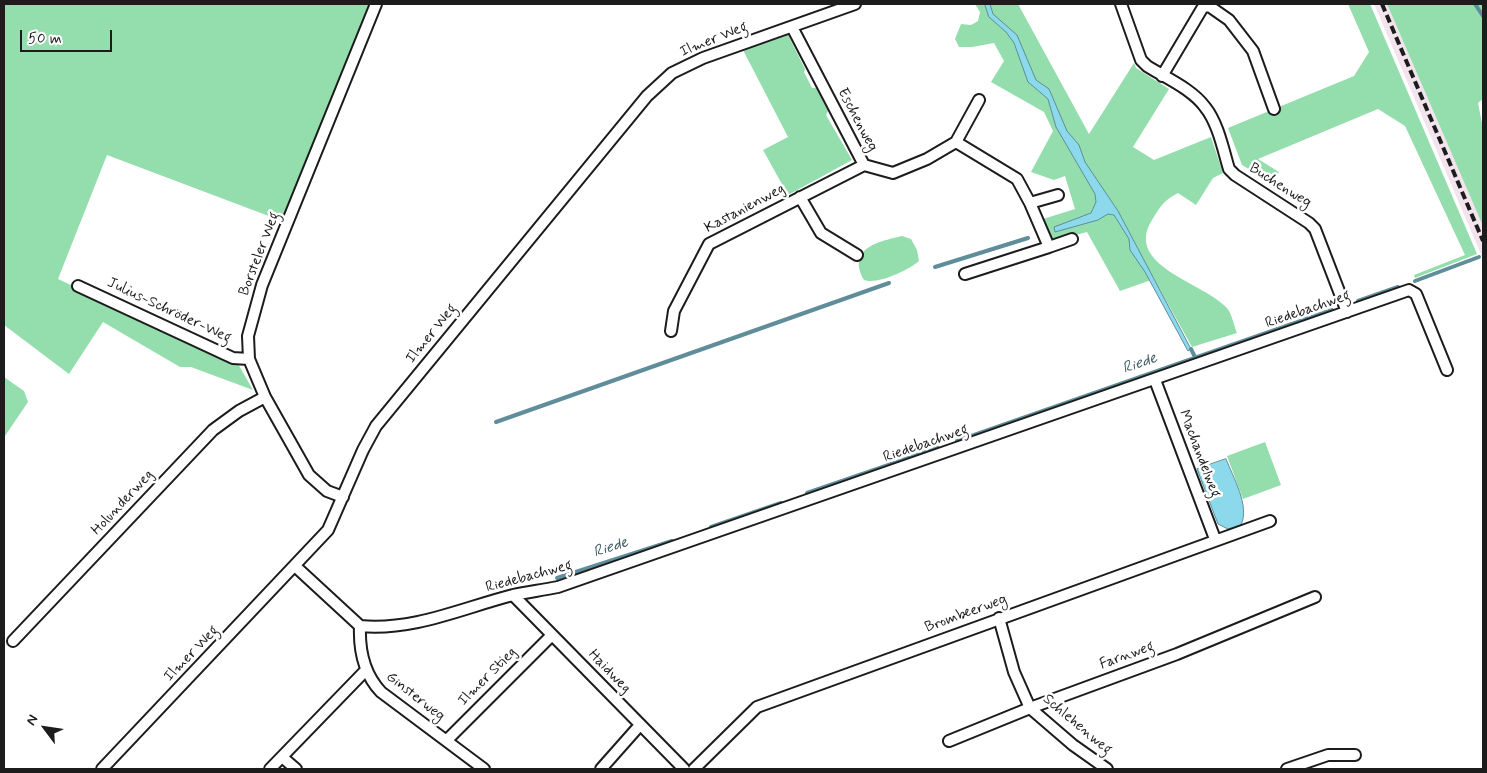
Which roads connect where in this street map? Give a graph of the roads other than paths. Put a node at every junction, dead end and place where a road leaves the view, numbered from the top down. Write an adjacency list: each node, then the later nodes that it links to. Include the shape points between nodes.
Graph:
1 (376, 4): 20 (street, Borsteler Weg, via 262,285 248,336)
2 (855, 4): 4 (street, Ilmer Weg)
3 (1121, 4): 5 (street, Buchenweg, via 1141,60)
4 (792, 27): 9 (street, Eschenweg); 24 (street, Ilmer Weg, via 703,58 672,73 647,96 376,426 362,450)
5 (1162, 76): 7 (street, via 1203,8 1209,6 1228,20 1253,51); 18 (street, Buchenweg, via 1205,106 1229,169 1235,175 1315,229)
6 (979, 100): 8 (street)
7 (1274, 109)
8 (956, 142): 9 (street, Eschenweg, via 893,173); 12 (street, via 1017,179)
9 (864, 165): 11 (street, Kastanienweg)
10 (1058, 195): 12 (street)
11 (800, 196): 15 (street, Kastanienweg, via 821,233); 19 (street, Kastanienweg, via 709,244 674,311)
12 (1030, 203): 14 (street)
13 (1072, 239): 14 (street)
14 (1049, 247): 16 (street)
15 (856, 255)
16 (965, 274)
17 (78, 286): 20 (street, Julius-Schröder-Weg, via 233,358)
18 (1347, 312): 21 (street, Riedebachweg, via 1409,290 1416,294); 22 (street, Riedebachweg)
19 (671, 331)
20 (249, 359): 23 (street, Borsteler Weg)
21 (1447, 370)
22 (1155, 380): 26 (street, Machandelweg); 28 (street, Riedebachweg, via 558,587)
23 (265, 398): 24 (street, Borsteler Weg, via 309,475 327,492); 33 (street, Holunderweg, via 213,430)
24 (343, 497): 27 (street, Ilmer Weg, via 328,530)
25 (1270, 521): 26 (street, Brombeerweg)
26 (1215, 539): 30 (street, Brombeerweg)
27 (296, 567): 31 (street); 41 (street, Ilmer Weg)
28 (513, 595): 31 (street, Riedebachweg, via 448,616 378,628); 32 (street, Haidweg)
29 (1315, 597): 35 (street, Farnweg, via 1177,654)
30 (999, 618): 35 (street, Schlehenweg, via 1014,672); 47 (street, Brombeerweg, via 757,707)
31 (360, 626): 34 (street, Ginsterweg, via 359,643)
32 (552, 635): 36 (street, Haidweg); 37 (street, Ilmer Stieg)
33 (13, 641)
34 (366, 670): 37 (street, Ginsterweg, via 371,682 381,692); 40 (street)
35 (1030, 708): 38 (street, Farnweg); 48 (street, Schlehenweg)
36 (640, 725): 45 (street); 46 (street, Haidweg)
37 (447, 740): 44 (street, Ginsterweg)
38 (949, 741)
39 (1355, 755): 49 (street, via 1328,755)
40 (282, 757): 42 (street); 43 (street)
41 (102, 769)
42 (270, 769)
43 (296, 769)
44 (484, 769)
45 (601, 769)
46 (684, 769)
47 (694, 769)
48 (1107, 769)
49 (1287, 769)

